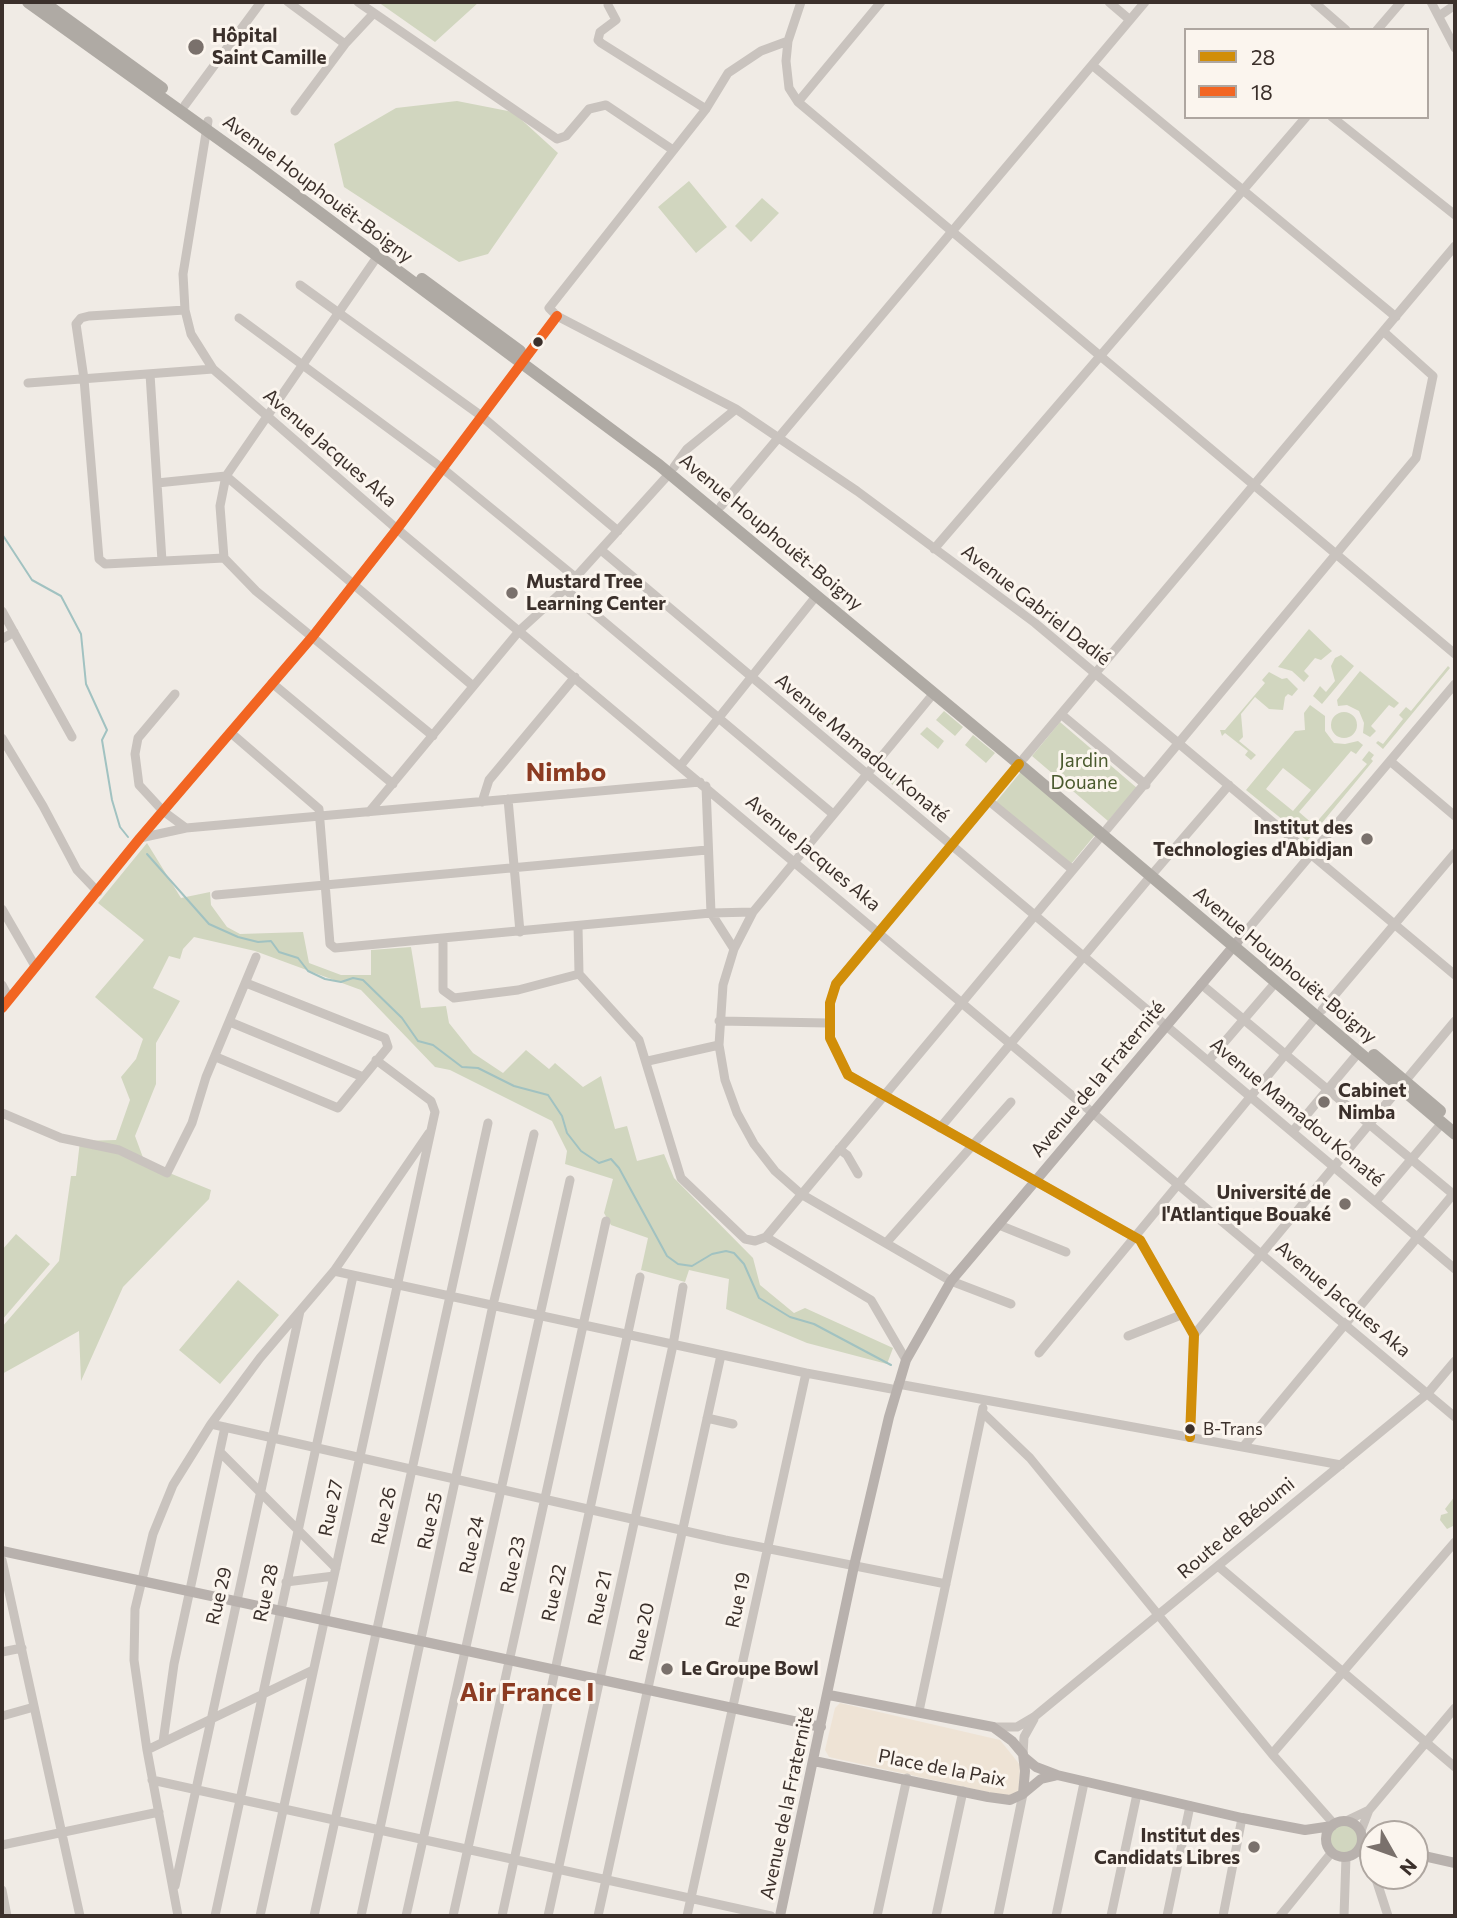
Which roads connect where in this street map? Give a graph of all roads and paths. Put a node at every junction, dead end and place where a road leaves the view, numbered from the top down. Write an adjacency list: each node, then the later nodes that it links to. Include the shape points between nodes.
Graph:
1 (28, 2): 30 (highway, Avenue Houphouët-Boigny)
2 (43, 2): 25 (highway, Avenue Houphouët-Boigny)
3 (261, 2): 25 (street)
4 (288, 2): 21 (street)
5 (358, 2): 15 (street)
6 (801, 2): 20 (street)
7 (881, 2): 24 (street)
8 (1109, 2): 17 (street)
9 (1145, 2): 17 (street)
10 (1315, 2): 18 (street)
11 (1401, 2): 19 (street)
12 (1431, 2): 16 (street)
13 (608, 5): 26 (street, via 616,20 600,32 598,40)
14 (1455, 5): 16 (street)
15 (373, 14): 21 (street); 31 (street, via 557,139 566,136 589,109 606,105)
16 (1439, 16): 22 (street)
17 (1129, 20): 23 (street)
18 (1344, 28)
19 (1379, 28)
20 (788, 41): 24 (street, via 789,88); 26 (street, via 761,51 728,73)
21 (345, 44): 27 (street)
22 (1455, 48)
23 (1092, 65): 32 (street); 34 (street)
24 (798, 103): 34 (street)
25 (185, 105): 30 (highway, Avenue Houphouët-Boigny)
26 (706, 109): 31 (street)
27 (295, 111)
28 (1304, 119): 32 (street)
29 (1335, 119): 33 (street)
30 (206, 125): 36 (highway, Avenue Houphouët-Boigny); 38 (street, Avenue Jacques Aka, via 183,274); 45 (highway, Avenue Houphouët-Boigny)
31 (673, 150): 40 (street, via 556,296 550,308)
32 (1242, 188): 41 (street); 44 (street)
33 (1455, 215)
34 (953, 232): 44 (street); 54 (street)
35 (1455, 246): 41 (street)
36 (377, 257): 39 (street); 45 (highway, Avenue Houphouët-Boigny)
37 (300, 285): 39 (street)
38 (185, 310): 47 (street, Avenue Jacques Aka, via 191,334); 49 (street, via 81,318 76,324)
39 (342, 313): 46 (street); 53 (street)
40 (557, 316): 45 (street); 51 (street, Avenue Gabriel Dadié)
41 (1396, 317): 43 (street)
42 (239, 318): 46 (street)
43 (1384, 332): 59 (street); 65 (street, via 1433,376 1417,454)
44 (1099, 355): 59 (street); 63 (street)
45 (523, 359): 53 (street); 56 (highway, Avenue Houphouët-Boigny)
46 (302, 365): 52 (street); 55 (street)
47 (212, 369): 48 (street); 52 (street, Avenue Jacques Aka)
48 (150, 374): 49 (street); 58 (street)
49 (84, 379): 50 (street); 67 (street, via 99,559 105,564)
50 (29, 383)
51 (736, 409): 54 (street, Avenue Gabriel Dadié); 56 (street, via 687,449)
52 (266, 415): 57 (street); 61 (street, Avenue Jacques Aka)
53 (480, 415): 55 (street); 62 (street)
54 (779, 438): 60 (street); 63 (street, Avenue Gabriel Dadié)
55 (442, 468): 61 (street); 68 (street)
56 (671, 470): 60 (highway, Avenue Houphouët-Boigny); 62 (street); 71 (highway, Avenue Houphouët-Boigny)
57 (226, 476): 58 (street); 66 (street, via 220,506); 69 (street)
58 (157, 483): 67 (street)
59 (1255, 485): 65 (street); 78 (street)
60 (721, 506): 93 (highway, Avenue Houphouët-Boigny)
61 (397, 529): 69 (street); 73 (street, Avenue Jacques Aka)
62 (618, 531): 64 (street)
63 (934, 549): 78 (street, Avenue Gabriel Dadié)
64 (601, 550): 68 (street); 80 (street, Avenue Mamadou Konaté)
65 (1338, 555): 77 (street); 92 (street)
66 (224, 558): 67 (street); 75 (street, via 256,591)
67 (162, 561)
68 (575, 577): 70 (street)
69 (354, 584): 75 (street); 83 (street)
70 (565, 589): 73 (street); 87 (street)
71 (817, 595): 80 (street); 84 (highway, Avenue Houphouët-Boigny)
72 (2, 611): 74 (street)
73 (520, 630): 79 (street, Avenue Jacques Aka); 83 (street)
74 (14, 632): 76 (street); 90 (street)
75 (313, 636): 81 (street); 89 (street)
76 (2, 639)
77 (1455, 654)
78 (1096, 674): 86 (street); 92 (street, Avenue Gabriel Dadié)
79 (575, 677): 95 (street, Avenue Jacques Aka); 103 (street, via 489,780)
80 (749, 677): 87 (street); 96 (street, Avenue Mamadou Konaté)
81 (272, 683): 88 (street); 97 (street)
82 (1455, 684): 94 (street, Avenue de la Fraternité)
83 (474, 687): 89 (street)
84 (934, 693): 93 (highway, Avenue Houphouët-Boigny); 96 (street)
85 (175, 694): 104 (street, via 135,745 139,785)
86 (1062, 715): 93 (street); 99 (street)
87 (719, 719): 95 (street); 106 (street)
88 (231, 733): 104 (street); 107 (street, via 316,805)
89 (433, 736): 97 (street)
90 (72, 737)
91 (2, 738): 121 (street, via 77,870)
92 (1180, 743): 99 (street); 100 (street, Avenue Gabriel Dadié)
93 (1021, 761): 102 (street); 110 (highway, Avenue Houphouët-Boigny)
94 (1390, 761): 108 (street); 114 (street, Avenue de la Fraternité)
95 (681, 765): 98 (street, Avenue Jacques Aka)
96 (867, 774): 106 (street); 112 (street, Avenue Mamadou Konaté)
97 (393, 784): 105 (street)
98 (703, 784): 101 (street); 113 (street); 116 (street, Avenue Jacques Aka)
99 (1146, 785): 110 (street)
100 (1230, 785): 114 (street, Avenue Gabriel Dadié); 119 (street)
101 (508, 799): 103 (street); 117 (street)
102 (989, 801): 112 (street); 118 (street)
103 (482, 802): 105 (street)
104 (163, 811): 109 (street); 111 (street)
105 (369, 812): 107 (street)
106 (833, 814): 116 (street)
107 (319, 816): 109 (street); 120 (street)
108 (1455, 816)
109 (186, 828): 111 (street)
110 (1105, 832): 118 (street); 119 (highway, Avenue Houphouët-Boigny)
111 (140, 838): 121 (street)
112 (952, 845): 126 (street, Avenue Mamadou Konaté); 130 (street)
113 (706, 850): 117 (street); 125 (street)
114 (1311, 853): 127 (street, Avenue Gabriel Dadié); 132 (street, Avenue de la Fraternité)
115 (1455, 853): 127 (street)
116 (794, 860): 124 (street); 130 (street, Avenue Jacques Aka)
117 (514, 867): 120 (street); 129 (street)
118 (1073, 870): 126 (street)
119 (1152, 874): 132 (highway, Avenue Houphouët-Boigny); 134 (street)
120 (325, 885): 122 (street); 131 (street, via 330,944 335,948)
121 (98, 892): 136 (street)
122 (216, 895)
123 (2, 909): 136 (street)
124 (753, 912): 125 (street); 133 (street)
125 (711, 914): 128 (street); 133 (street)
126 (1036, 915): 134 (street, Avenue Mamadou Konaté); 144 (street)
127 (1395, 924): 138 (street, Avenue Gabriel Dadié); 146 (street)
128 (578, 926): 129 (street); 137 (street)
129 (520, 932): 131 (street)
130 (879, 932): 144 (street, Avenue Jacques Aka); 151 (street, via 836,984)
131 (443, 939): 137 (street, via 443,990 454,998 518,990)
132 (1236, 943): 139 (highway, Avenue Houphouët-Boigny); 141 (main road, Avenue de la Fraternité); 146 (highway, Avenue Houphouët-Boigny)
133 (734, 949): 148 (street)
134 (1085, 956): 152 (street, Avenue Mamadou Konaté); 153 (street)
135 (256, 957): 140 (street)
136 (35, 966): 143 (street)
137 (579, 974): 160 (street, via 639,1040)
138 (1455, 975)
139 (1276, 982): 146 (highway, Avenue Houphouët-Boigny); 147 (street)
140 (246, 983): 150 (street); 158 (street, via 385,1038 388,1047)
141 (1201, 984): 147 (street); 152 (main road, Avenue de la Fraternité)
142 (2, 985): 143 (street)
143 (9, 998): 145 (street)
144 (963, 1002): 153 (street, Avenue Jacques Aka); 165 (street)
145 (2, 1009)
146 (1319, 1013): 155 (street); 156 (highway, Avenue Houphouët-Boigny); 162 (highway, Avenue Houphouët-Boigny)
147 (1245, 1019): 155 (street); 159 (street)
148 (719, 1021): 151 (street); 154 (street)
149 (1455, 1021): 162 (street)
150 (230, 1022): 157 (street); 161 (street)
151 (828, 1023): 165 (street, via 834,1051 848,1075)
152 (1166, 1024): 159 (street, Avenue Mamadou Konaté); 167 (main road, Avenue de la Fraternité)
153 (1012, 1043): 167 (street, Avenue Jacques Aka); 172 (street)
154 (719, 1045): 160 (street); 186 (street, via 725,1080 754,1144)
155 (1286, 1052): 163 (street); 164 (street)
156 (1359, 1052): 162 (highway, Avenue Houphouët-Boigny); 163 (street)
157 (216, 1057): 161 (street, via 338,1108); 168 (street, via 192,1123 167,1173 119,1150 61,1138)
158 (376, 1060): 161 (street); 173 (street, Rue 27, via 435,1106)
159 (1209, 1060): 164 (street, Avenue Mamadou Konaté)
160 (648, 1061): 192 (street, via 681,1178 745,1239)
161 (363, 1077)
162 (1401, 1084): 170 (street); 171 (highway, Avenue Houphouët-Boigny)
163 (1329, 1089): 170 (street); 174 (street)
164 (1250, 1095): 174 (street, Avenue Mamadou Konaté); 184 (street)
165 (884, 1096): 172 (street); 178 (street)
166 (1010, 1102): 177 (street)
167 (1093, 1112): 183 (main road, Avenue de la Fraternité); 184 (street, Avenue Jacques Aka)
168 (2, 1113)
169 (488, 1123): 203 (street, Rue 26)
170 (1369, 1123): 179 (street); 180 (street)
171 (1449, 1123): 176 (highway, Avenue Houphouët-Boigny); 179 (street)
172 (940, 1128): 177 (street)
173 (431, 1130): 197 (street); 201 (street, Rue 27)
174 (1293, 1131): 180 (street, Avenue Mamadou Konaté)
175 (534, 1134): 205 (street, Rue 25)
176 (1455, 1134)
177 (972, 1145): 183 (street); 193 (street)
178 (839, 1150): 181 (street); 186 (street)
179 (1412, 1160): 185 (street); 187 (street)
180 (1334, 1166): 187 (street, Avenue Mamadou Konaté); 195 (street)
181 (858, 1174)
182 (570, 1180): 207 (street, Rue 24)
183 (1035, 1182): 189 (main road, Avenue de la Fraternité); 190 (street)
184 (1178, 1183): 190 (street); 195 (street, Avenue Jacques Aka)
185 (1454, 1193): 191 (street)
186 (801, 1194): 192 (street); 193 (street)
187 (1376, 1201): 191 (street, Avenue Mamadou Konaté)
188 (606, 1221): 210 (street, Rue 23)
189 (999, 1226): 194 (street); 200 (main road, Avenue de la Fraternité)
190 (1136, 1236): 208 (street); 215 (street)
191 (1418, 1236): 196 (street, Avenue Mamadou Konaté); 209 (street)
192 (766, 1237): 217 (street, via 871,1300)
193 (886, 1243): 200 (street)
194 (1066, 1252)
195 (1261, 1253): 209 (street, Avenue Jacques Aka); 212 (street)
196 (1455, 1269)
197 (334, 1271): 198 (street); 206 (street)
198 (353, 1276): 201 (street); 231 (street, Rue 28)
199 (640, 1277): 211 (street, Rue 22)
200 (951, 1281): 204 (street); 217 (main road, Avenue de la Fraternité)
201 (398, 1286): 203 (street); 234 (street, Rue 27)
202 (683, 1287): 214 (street, Rue 21)
203 (450, 1297): 205 (street); 236 (street, Rue 26)
204 (1011, 1304)
205 (494, 1306): 207 (street); 237 (street, Rue 25)
206 (300, 1309): 226 (street); 230 (street, Rue 29)
207 (538, 1315): 210 (street); 238 (street, Rue 24)
208 (1181, 1315): 212 (street); 213 (street)
209 (1344, 1323): 221 (street, Avenue Jacques Aka); 232 (street)
210 (582, 1326): 211 (street); 240 (street, Rue 23)
211 (626, 1335): 214 (street); 241 (street, Rue 22)
212 (1194, 1335): 229 (street)
213 (1128, 1336)
214 (674, 1345): 216 (street); 242 (street, Rue 21)
215 (1039, 1353)
216 (721, 1355): 219 (street); 225 (street, Rue 20)
217 (906, 1360): 220 (main road, Avenue de la Fraternité)
218 (1455, 1361): 221 (street, Route de Béoumi)
219 (806, 1373): 220 (street); 246 (street, Rue 19)
220 (897, 1387): 222 (street); 249 (main road, Avenue de la Fraternité)
221 (1428, 1394): 224 (street, Avenue Jacques Aka); 235 (street, Route de Béoumi)
222 (985, 1400): 223 (street); 229 (street)
223 (982, 1412): 255 (street); 259 (street, via 1030,1458)
224 (1455, 1417)
225 (707, 1418): 227 (street); 243 (street, Rue 20)
226 (211, 1424): 228 (street); 252 (street, via 173,1485)
227 (733, 1424)
228 (225, 1427): 230 (street); 233 (street)
229 (1190, 1437): 232 (street)
230 (272, 1438): 231 (street); 239 (street, Rue 29)
231 (316, 1447): 234 (street); 244 (street, Rue 28)
232 (1243, 1447): 235 (street)
233 (220, 1452): 239 (street); 256 (street)
234 (360, 1457): 236 (street); 251 (street, Rue 27)
235 (1341, 1465): 250 (street, Route de Béoumi)
236 (412, 1469): 237 (street); 261 (street, Rue 26)
237 (458, 1479): 238 (street); 262 (street, Rue 25)
238 (501, 1489): 240 (street); 264 (street, Rue 24)
239 (260, 1492): 244 (street); 257 (street, Rue 29)
240 (545, 1498): 241 (street); 266 (street, Rue 23)
241 (590, 1508): 242 (street); 268 (street, Rue 22)
242 (635, 1518): 243 (street); 270 (street, Rue 21)
243 (683, 1529): 246 (street); 271 (street, Rue 20)
244 (298, 1530): 251 (street); 253 (street, Rue 28)
245 (1455, 1542): 269 (street)
246 (768, 1549): 249 (street); 275 (street, Rue 19)
247 (2, 1551): 252 (main road)
248 (2, 1560): 254 (street)
249 (855, 1566): 255 (street); 273 (main road, Avenue de la Fraternité)
250 (1218, 1566): 259 (street, Route de Béoumi); 269 (street)
251 (335, 1572): 253 (street); 260 (street, Rue 27)
252 (141, 1580): 256 (main road); 285 (street, via 133,1634)
253 (286, 1582): 258 (street, Rue 28)
254 (4, 1583): 263 (street)
255 (946, 1584): 277 (street)
256 (189, 1591): 257 (main road); 283 (street)
257 (236, 1601): 258 (main road); 280 (street, Rue 29)
258 (280, 1610): 260 (main road); 272 (street, Rue 28)
259 (1158, 1615): 279 (street, Route de Béoumi); 286 (street)
260 (324, 1620): 261 (main road); 267 (street, Rue 27)
261 (376, 1631): 262 (main road); 304 (street, Rue 26)
262 (422, 1641): 264 (main road); 308 (street, Rue 25)
263 (22, 1648): 265 (street); 274 (street)
264 (466, 1650): 266 (main road); 312 (street, Rue 24)
265 (2, 1652)
266 (510, 1660): 268 (main road); 314 (street, Rue 23)
267 (313, 1670): 272 (street); 300 (street, Rue 27)
268 (556, 1670): 270 (main road); 319 (street, Rue 22)
269 (1345, 1672): 284 (street); 286 (street)
270 (600, 1679): 271 (main road); 321 (street, Rue 21)
271 (648, 1689): 275 (main road); 322 (street, Rue 20)
272 (263, 1694): 280 (street); 298 (street, Rue 28)
273 (829, 1695): 277 (main road, Place de la Paix); 281 (main road, Avenue de la Fraternité)
274 (34, 1707): 278 (street); 311 (street)
275 (733, 1708): 281 (main road); 326 (street, Rue 19)
276 (1455, 1708): 284 (street)
277 (919, 1711): 282 (main road, Place de la Paix)
278 (2, 1716)
279 (1034, 1717): 282 (street, Route de Béoumi, via 1017,1727); 287 (street, via 1024,1737)
280 (209, 1720): 283 (street); 294 (street, Rue 29)
281 (821, 1727): 288 (main road, Avenue de la Fraternité)
282 (993, 1727): 287 (main road, Place de la Paix)
283 (163, 1742): 285 (street)
284 (1426, 1742): 289 (street); 301 (street)
285 (147, 1750): 292 (street)
286 (1272, 1754): 307 (street)
287 (1024, 1756): 290 (main road); 296 (main road, Place de la Paix)
288 (814, 1761): 291 (main road, Place de la Paix); 341 (main road, Avenue de la Fraternité)
289 (1455, 1767)
290 (1057, 1776): 293 (main road); 296 (main road, via 1041,1779)
291 (906, 1778): 295 (main road, Place de la Paix); 342 (street)
292 (152, 1780): 294 (street); 302 (street)
293 (1084, 1783): 297 (main road); 345 (street)
294 (194, 1789): 298 (street); 325 (street, Rue 29)
295 (963, 1791): 296 (main road, Place de la Paix, via 1010,1800); 343 (street)
296 (1023, 1794): 344 (street)
297 (1137, 1794): 299 (main road); 346 (street)
298 (239, 1799): 300 (street); 330 (street, Rue 28)
299 (1190, 1806): 303 (main road); 347 (street)
300 (283, 1808): 304 (street); 331 (street, Rue 27)
301 (1369, 1810): 305 (street); 306 (street)
302 (159, 1812): 311 (street); 325 (street)
303 (1242, 1818): 309 (main road); 348 (street)
304 (335, 1820): 308 (street); 332 (street, Rue 26)
305 (1368, 1820)
306 (1346, 1821): 307 (main road); 310 (main road)
307 (1333, 1825): 309 (main road); 315 (main road, via 1326,1836)
308 (380, 1830): 312 (street); 333 (street, Rue 25)
309 (1305, 1830): 315 (main road)
310 (1359, 1831)
311 (61, 1833): 313 (street); 328 (street)
312 (424, 1840): 314 (street); 334 (street, Rue 24)
313 (2, 1845)
314 (468, 1849): 319 (street); 335 (street, Rue 23)
315 (1330, 1849): 317 (main road); 349 (street)
316 (1359, 1853): 317 (main road)
317 (1346, 1857): 350 (street)
318 (1429, 1857): 320 (main road)
319 (514, 1859): 321 (street); 336 (street, Rue 22)
320 (1455, 1863)
321 (558, 1869): 322 (street); 337 (street, Rue 21)
322 (606, 1880): 326 (street); 338 (street, Rue 20)
323 (2, 1890): 327 (street)
324 (1379, 1890): 351 (street)
325 (174, 1892): 329 (street)
326 (691, 1898): 339 (street, Rue 19); 340 (street)
327 (7, 1916)
328 (80, 1916)
329 (178, 1916)
330 (215, 1916)
331 (260, 1916)
332 (314, 1916)
333 (361, 1916)
334 (406, 1916)
335 (453, 1916)
336 (502, 1916)
337 (548, 1916)
338 (598, 1916)
339 (687, 1916)
340 (771, 1916)
341 (780, 1916)
342 (877, 1916)
343 (936, 1916)
344 (998, 1916)
345 (1056, 1916)
346 (1111, 1916)
347 (1167, 1916)
348 (1223, 1916)
349 (1280, 1916)
350 (1344, 1916)
351 (1388, 1916)

